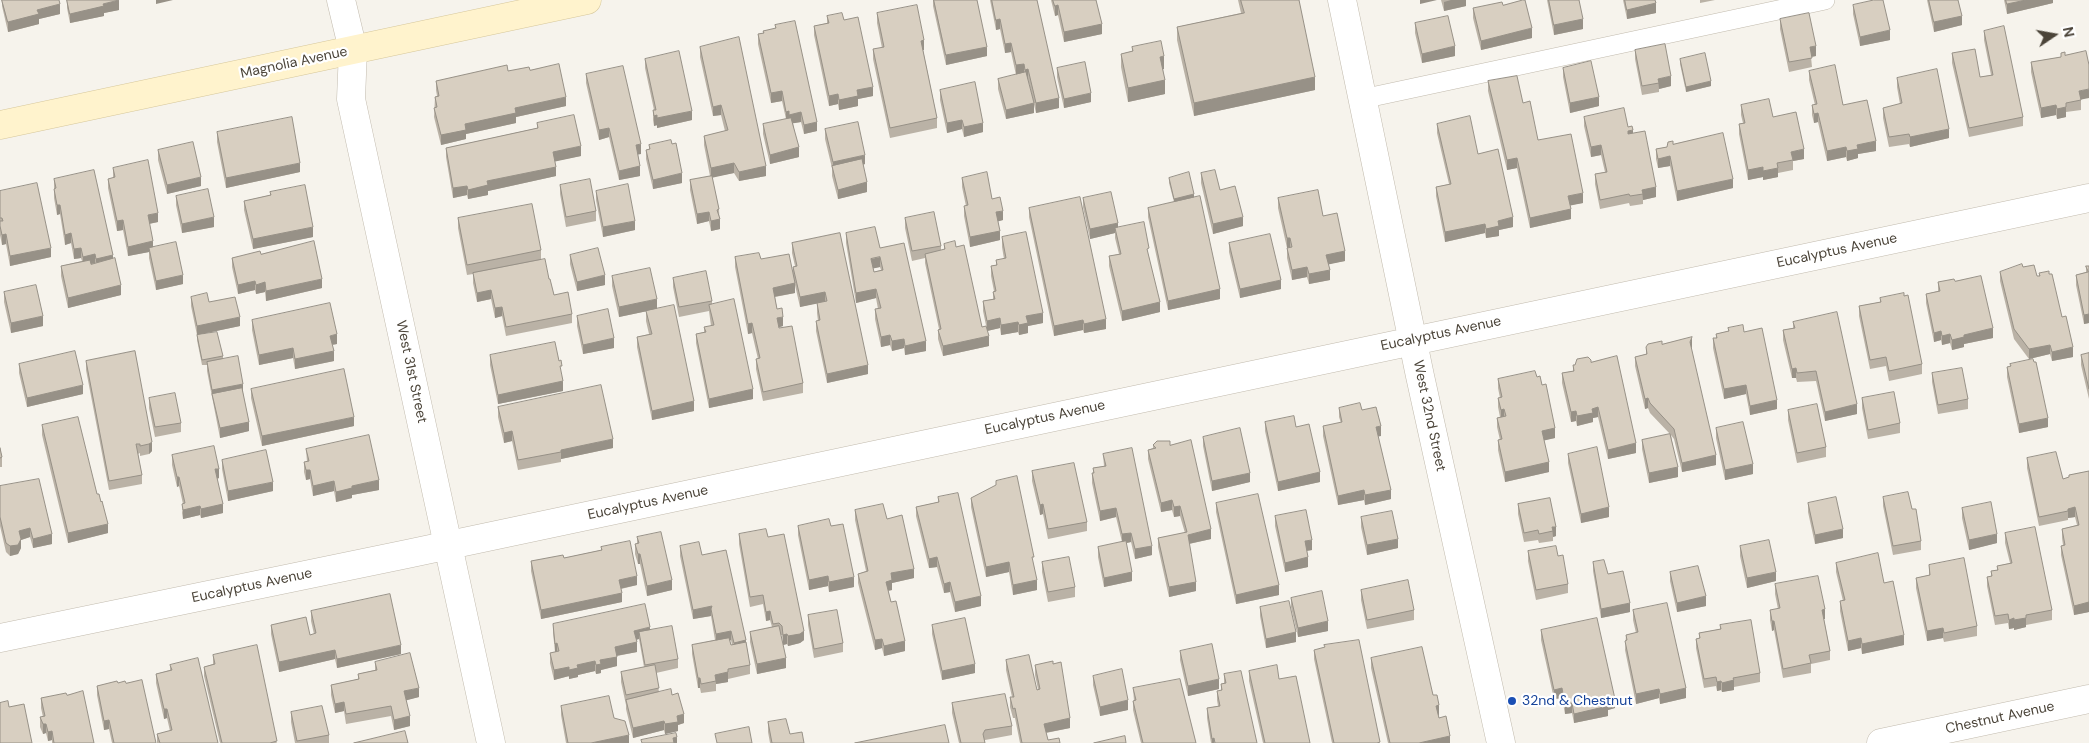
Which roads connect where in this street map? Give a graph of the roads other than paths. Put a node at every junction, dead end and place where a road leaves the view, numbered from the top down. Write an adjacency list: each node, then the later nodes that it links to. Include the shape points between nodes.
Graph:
1 (342, 0): 5 (street, West 31st Street)
2 (587, 0): 5 (street, Magnolia Avenue)
3 (1342, 0): 6 (street, West 32nd Street)
4 (1825, 0): 6 (lane)
5 (353, 50): 7 (street, Magnolia Avenue); 10 (street, West 31st Street, via 352,100)
6 (1362, 99): 9 (street, West 32nd Street)
7 (0, 125)
8 (2089, 198): 9 (street, Eucalyptus Avenue)
9 (1412, 340): 10 (street, Eucalyptus Avenue); 14 (street, West 32nd Street)
10 (449, 545): 11 (street, Eucalyptus Avenue); 13 (street, West 31st Street)
11 (0, 638)
12 (2089, 699): 15 (street, Chestnut Avenue)
13 (491, 743)
14 (1501, 743)
15 (1881, 743)

